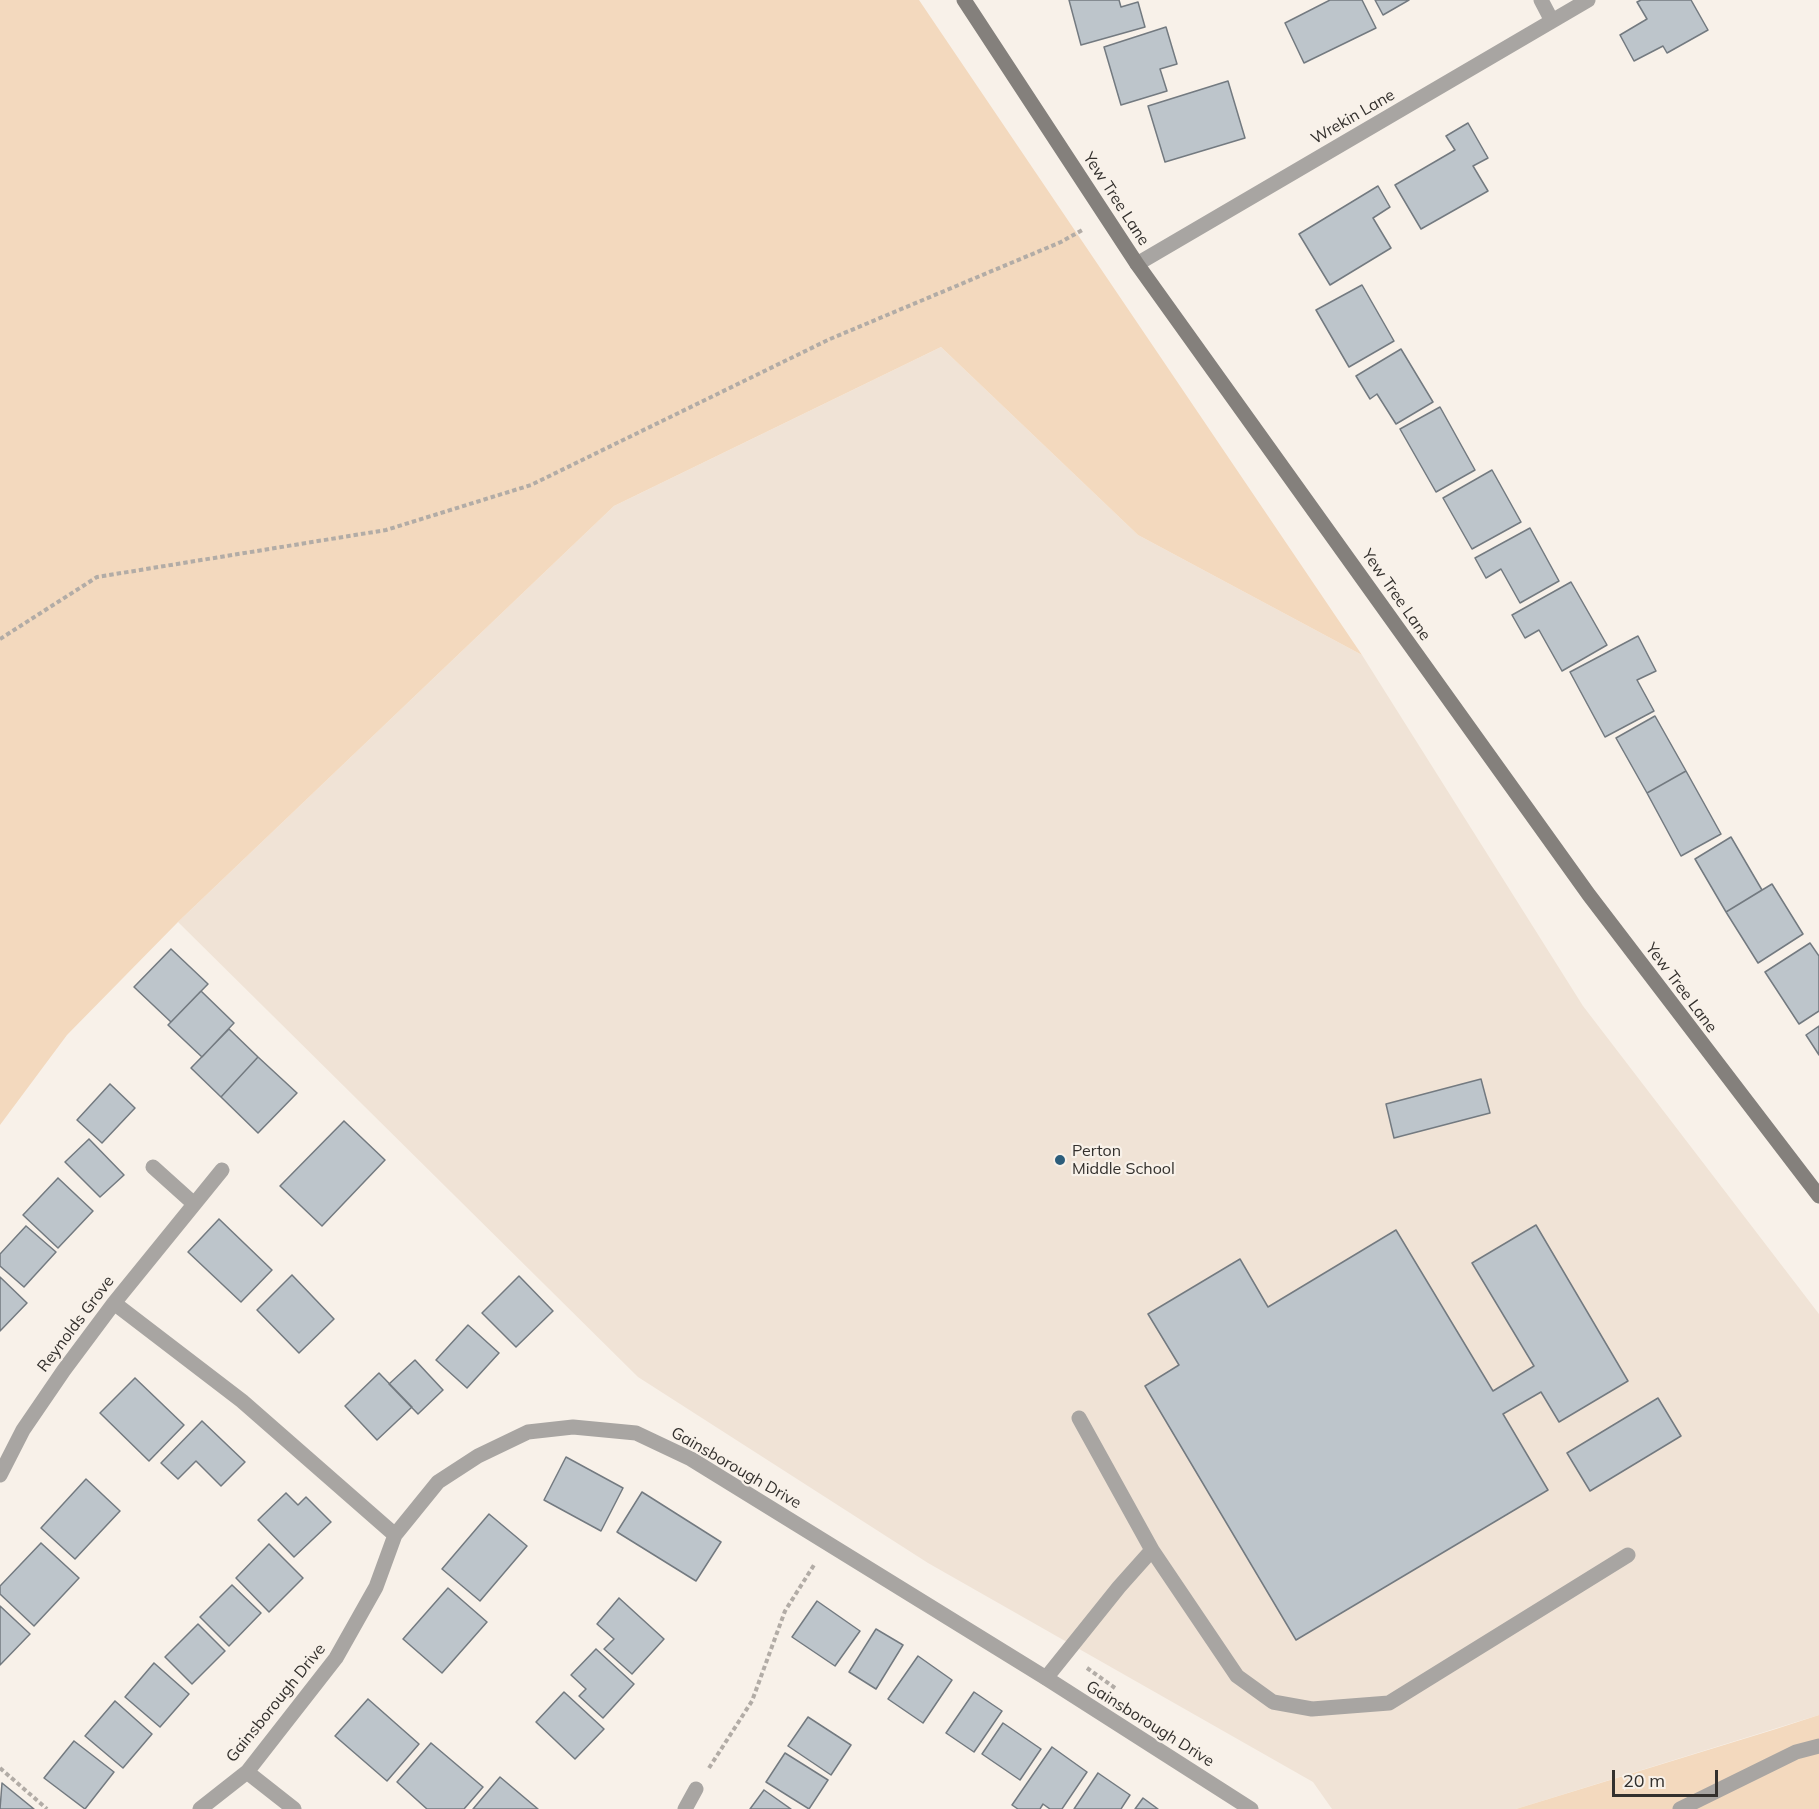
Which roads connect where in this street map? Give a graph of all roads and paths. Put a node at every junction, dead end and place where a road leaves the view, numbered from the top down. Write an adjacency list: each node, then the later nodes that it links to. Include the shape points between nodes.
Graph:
1 (964, 0): 5 (street, Yew Tree Lane)
2 (1541, 0): 4 (street)
3 (1588, 0): 4 (street, Wrekin Lane)
4 (1552, 21): 6 (street, Wrekin Lane)
5 (1106, 216): 6 (street, Yew Tree Lane); 7 (path, via 1061,242 830,339 531,485 386,530 97,577)
6 (1137, 264): 10 (street, Yew Tree Lane, via 1589,895)
7 (0, 639)
8 (153, 1167): 11 (street)
9 (222, 1170): 11 (street, Reynolds Grove)
10 (1819, 1196)
11 (193, 1203): 12 (street, Reynolds Grove)
12 (114, 1302): 14 (street, Reynolds Grove, via 29,1422); 15 (street, via 242,1401)
13 (1079, 1418): 17 (street)
14 (0, 1475)
15 (395, 1535): 16 (street, Gainsborough Drive, via 438,1482 478,1456 528,1432 573,1427 636,1433 691,1459); 22 (street, Gainsborough Drive, via 376,1587 336,1658)
16 (828, 1544): 19 (street, Gainsborough Drive); 23 (path, via 785,1611 752,1701)
17 (1152, 1550): 18 (street, via 1238,1676 1273,1702 1312,1709 1389,1703); 19 (street)
18 (1628, 1555)
19 (1046, 1678): 28 (street, Gainsborough Drive)
20 (1819, 1746): 29 (street, via 1797,1752)
21 (0, 1768): 24 (path)
22 (247, 1772): 25 (street, Gainsborough Drive); 26 (street)
23 (696, 1788): 27 (street)
24 (47, 1809)
25 (200, 1809)
26 (294, 1809)
27 (686, 1809)
28 (1251, 1809)
29 (1680, 1809)

